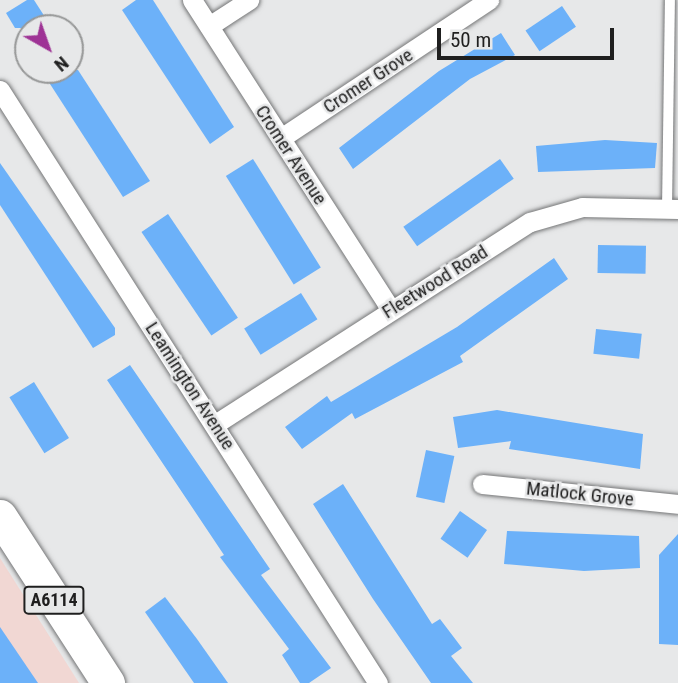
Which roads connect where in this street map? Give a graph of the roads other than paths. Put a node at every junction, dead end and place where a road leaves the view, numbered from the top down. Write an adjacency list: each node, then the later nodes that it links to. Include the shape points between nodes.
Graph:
1 (192, 0): 5 (street, Cromer Avenue)
2 (249, 0): 5 (street)
3 (489, 0): 7 (street, Cromer Grove)
4 (670, 0): 8 (lane)
5 (209, 26): 7 (street, Cromer Avenue)
6 (0, 90): 10 (street, Leamington Avenue)
7 (281, 138): 9 (street, Cromer Avenue)
8 (673, 209): 9 (street, Fleetwood Road, via 555,212)
9 (391, 310): 10 (street, Fleetwood Road)
10 (215, 424): 15 (street, Leamington Avenue)
11 (481, 484): 12 (street, Matlock Grove)
12 (678, 505)
13 (0, 516): 14 (highway, A6114)
14 (108, 683)
15 (378, 683)

